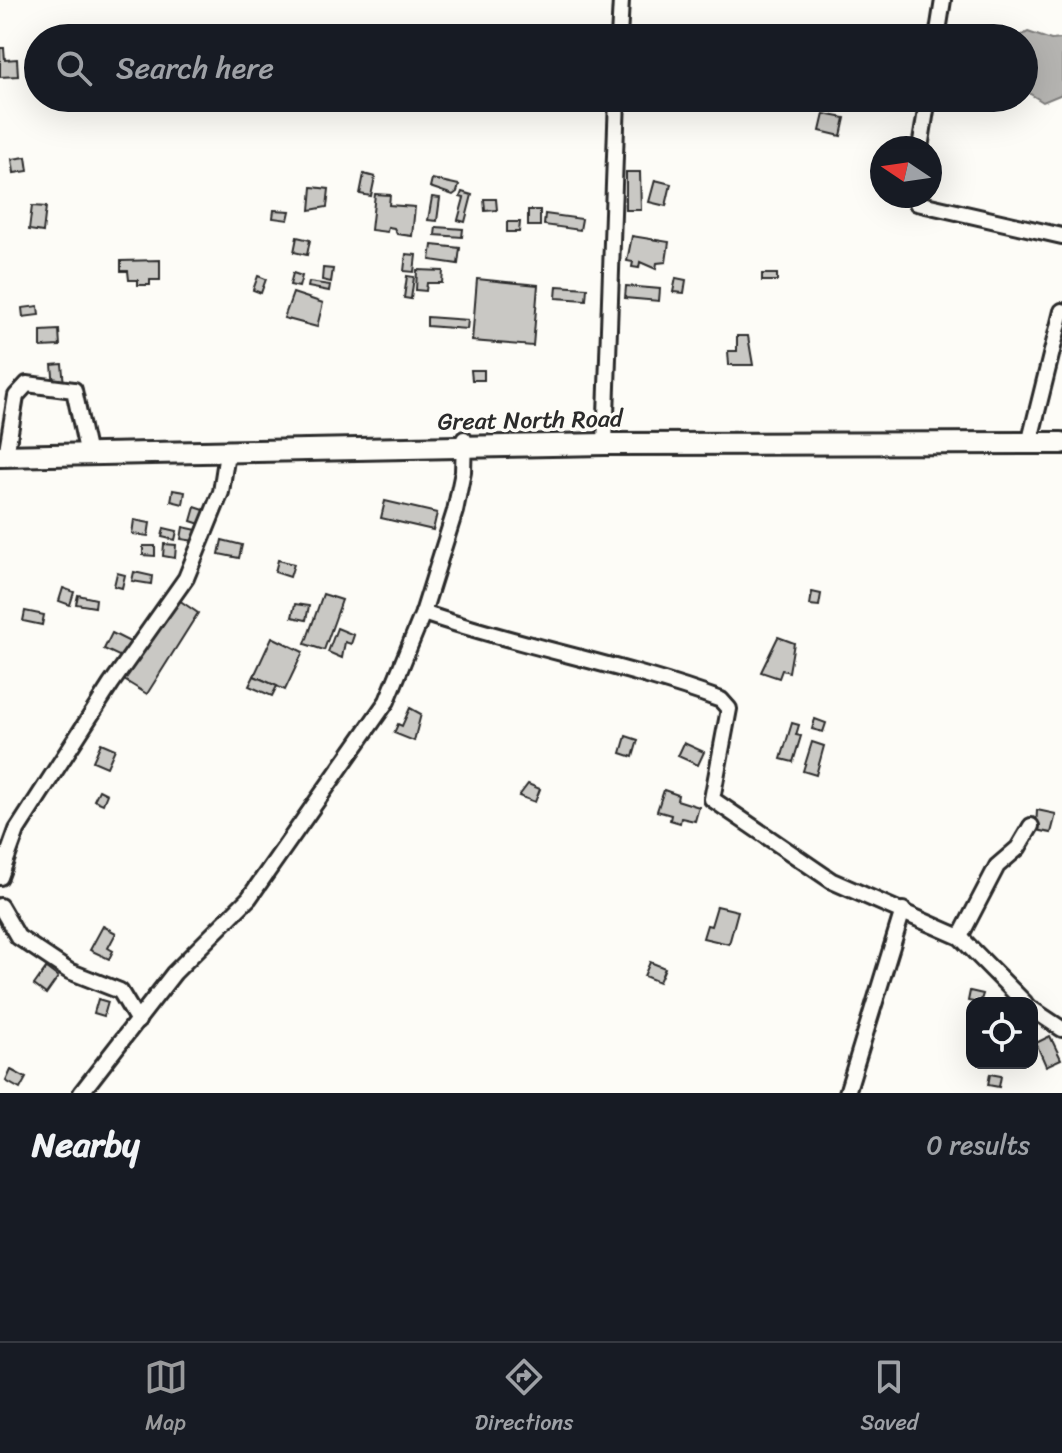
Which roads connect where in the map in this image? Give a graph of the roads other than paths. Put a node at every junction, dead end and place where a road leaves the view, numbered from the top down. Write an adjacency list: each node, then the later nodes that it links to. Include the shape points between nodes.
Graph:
1 (621, 0): 3 (street)
2 (943, 0): 4 (street)
3 (620, 24)
4 (939, 24)
5 (617, 112): 13 (street)
6 (926, 112): 7 (street)
7 (922, 136)
8 (939, 208): 9 (street)
9 (1062, 236)
10 (1062, 311): 12 (street)
11 (1062, 431): 12 (highway, Great North Road)
12 (1030, 437): 13 (highway, Great North Road); 15 (highway, Great North Road)
13 (605, 440): 14 (highway, Great North Road)
14 (463, 443): 17 (highway, Great North Road); 18 (highway, Great North Road); 19 (street, via 455,511)
15 (1062, 443)
16 (4, 450): 17 (highway, Great North Road); 17 (street, via 16,396 27,384 74,390)
17 (87, 450): 18 (highway, Great North Road)
18 (227, 453): 21 (street, via 221,492 186,578 17,830)
19 (423, 613): 23 (street, via 721,700 729,709 712,799 832,881); 27 (street, via 387,701 249,898 174,973)
20 (1031, 826): 24 (street, via 1018,848 997,866)
21 (0, 877)
22 (0, 906): 27 (street, via 18,937 69,971 120,991)
23 (903, 910): 24 (street); 30 (street)
24 (960, 937): 25 (street)
25 (1019, 997)
26 (1038, 1013): 28 (street)
27 (138, 1021): 29 (street)
28 (1062, 1029)
29 (81, 1093)
30 (847, 1093)

